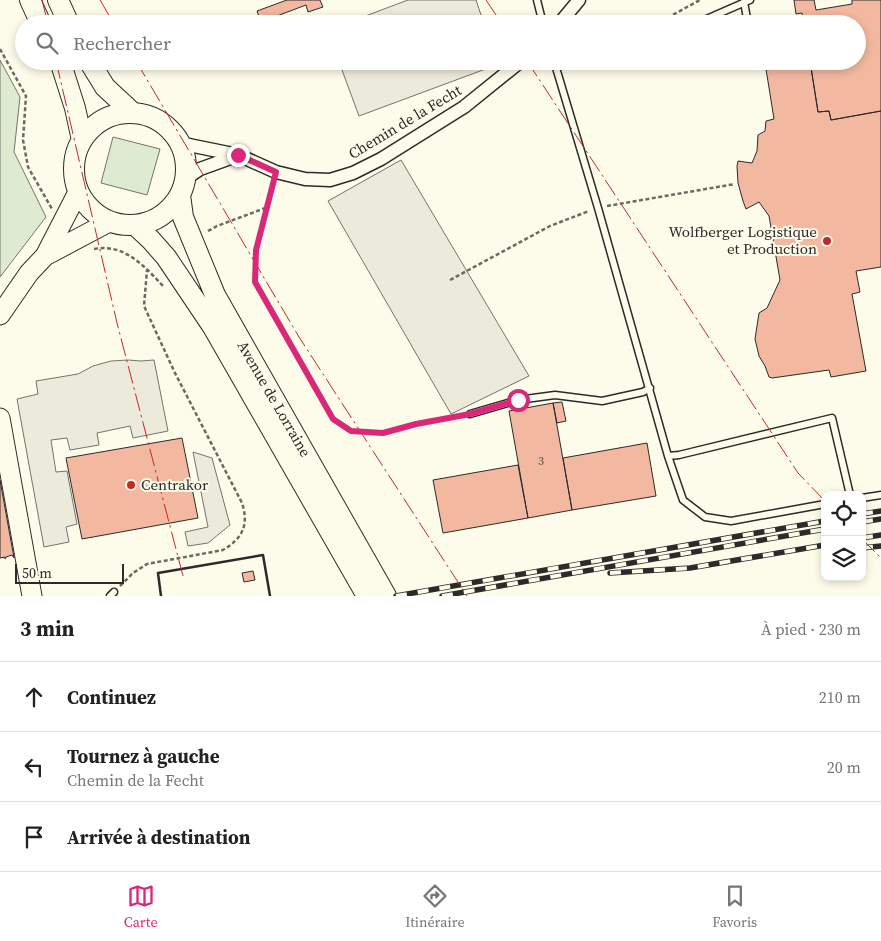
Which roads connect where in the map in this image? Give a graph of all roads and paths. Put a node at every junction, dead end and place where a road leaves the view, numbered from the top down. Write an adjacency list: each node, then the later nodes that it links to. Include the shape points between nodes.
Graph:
1 (30, 0): 7 (main road)
2 (58, 0): 8 (main road)
3 (537, 0): 9 (lane)
4 (579, 0): 10 (street)
5 (700, 0): 11 (path)
6 (747, 1): 12 (lane); 13 (lane)
7 (37, 15)
8 (65, 15)
9 (541, 15)
10 (566, 15)
11 (672, 15)
12 (716, 15)
13 (748, 15)
14 (0, 49): 30 (path, via 26,96 23,140 28,167)
15 (63, 70): 20 (main road)
16 (95, 70): 19 (main road, via 105,87)
17 (510, 70): 23 (street, Chemin de la Fecht, via 464,107 353,173 330,180 305,180)
18 (557, 70): 28 (lane)
19 (133, 113): 20 (main road, via 104,119); 21 (main road, via 152,118 168,128)
20 (82, 140): 26 (main road, via 75,157)
21 (179, 143): 22 (street, Chemin de la Fecht); 25 (main road, via 185,160)
22 (238, 155): 23 (street, Chemin de la Fecht); 25 (street, via 200,169)
23 (276, 172): 27 (path)
24 (735, 184): 28 (path)
25 (183, 187): 31 (main road, via 169,210 153,221); 33 (main road, Avenue de Lorraine, via 183,217)
26 (78, 192): 29 (main road, via 96,215); 30 (street)
27 (268, 207): 33 (path, via 217,226); 40 (path, via 256,250 255,282 333,419 351,431 383,433)
28 (598, 208): 37 (path, via 550,226); 39 (lane)
29 (109, 222): 31 (main road); 32 (street)
30 (60, 225): 34 (street)
31 (134, 225): 35 (main road, Avenue de Lorraine)
32 (74, 239): 34 (street); 36 (path, via 86,251 118,249)
33 (192, 240): 47 (main road, Avenue de Lorraine, via 215,295)
34 (45, 256): 38 (street)
35 (166, 257): 36 (path); 47 (main road, Avenue de Lorraine)
36 (147, 270): 48 (path, via 144,306 246,517 243,530 234,544 223,550 147,564)
37 (450, 280)
38 (0, 315)
39 (650, 388): 40 (lane, via 602,401 555,395 518,400); 42 (lane)
40 (470, 414)
41 (0, 418): 49 (street)
42 (668, 456): 43 (lane, via 832,418); 46 (lane, via 683,500 704,517 731,521)
43 (849, 491)
44 (881, 495): 45 (lane)
45 (866, 497)
46 (821, 505)
47 (347, 544): 50 (main road, Avenue de Lorraine); 51 (main road, Avenue de Lorraine)
48 (112, 594)
49 (32, 596)
50 (367, 596)
51 (386, 596)

